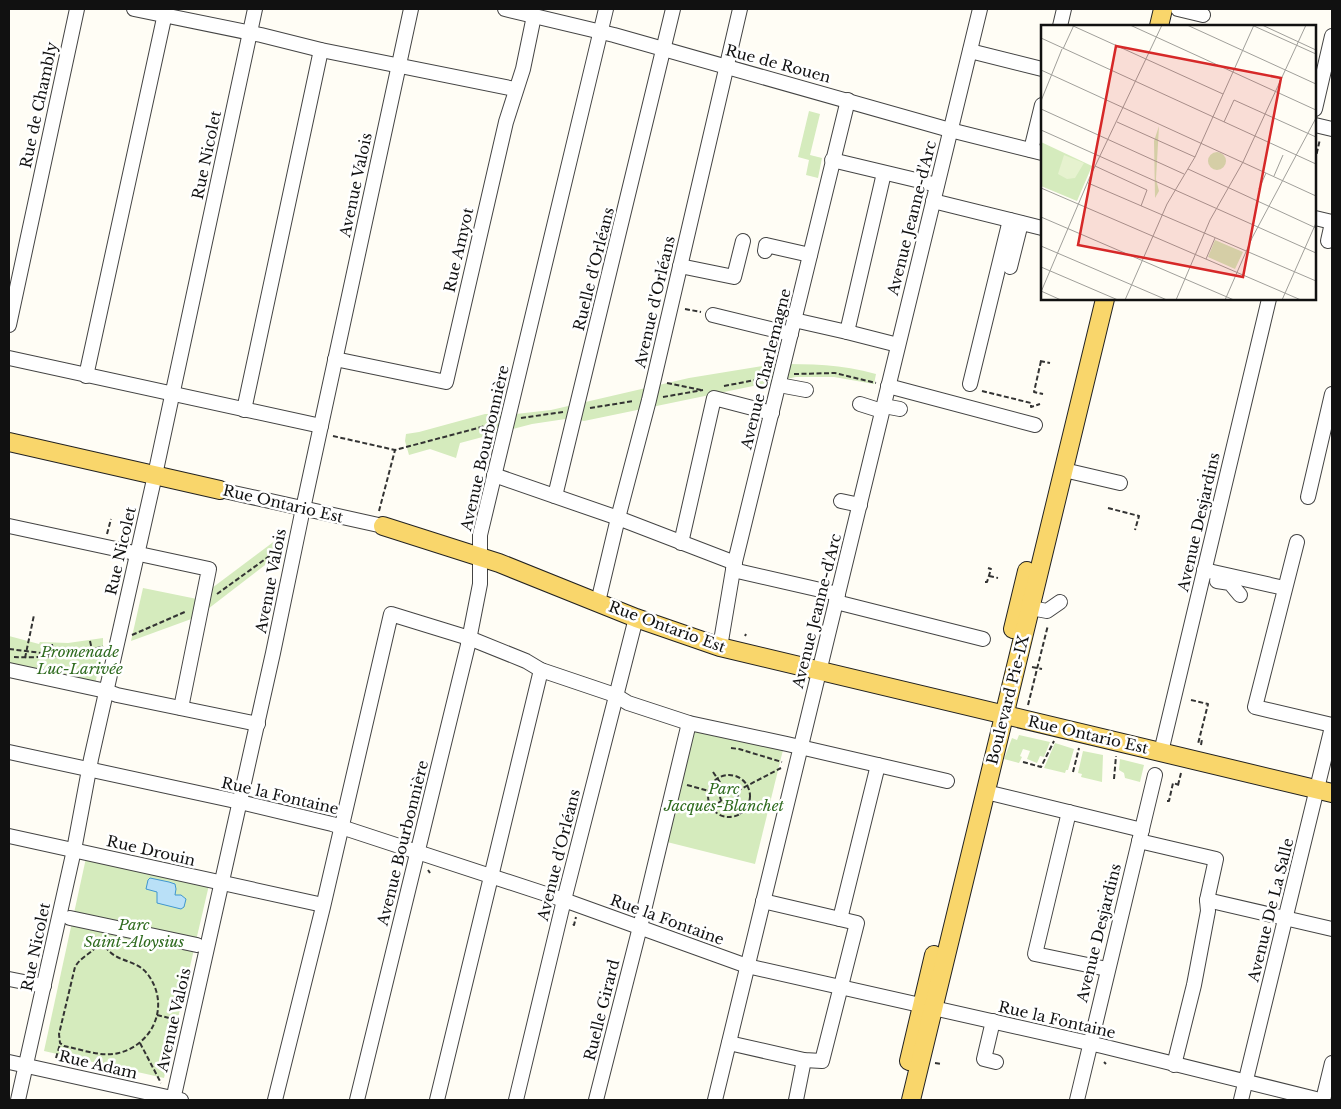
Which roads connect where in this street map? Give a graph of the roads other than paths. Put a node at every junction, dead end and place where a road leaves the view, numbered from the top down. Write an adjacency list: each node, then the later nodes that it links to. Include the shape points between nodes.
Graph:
1 (77, 9): 55 (street, Rue de Chambly)
2 (134, 9): 13 (street)
3 (255, 9): 20 (street, Rue Nicolet)
4 (411, 9): 25 (street, Avenue Valois)
5 (505, 9): 14 (street, Rue de Rouen)
6 (606, 9): 19 (street, Avenue Bourbonnière)
7 (673, 9): 22 (street, Ruelle d'Orléans)
8 (740, 9): 26 (street, Avenue d'Orléans)
9 (980, 9): 24 (street, Avenue Jeanne-d'Arc)
10 (1064, 9): 16 (street)
11 (1163, 9): 17 (main road)
12 (1177, 9): 15 (street); 18 (main road)
13 (165, 12): 20 (street); 61 (street)
14 (532, 13): 19 (street, Rue de Rouen); 28 (street, Rue Amyot, via 523,69)
15 (1203, 14)
16 (1060, 25)
17 (1159, 25)
18 (1171, 25)
19 (600, 32): 22 (street, Rue de Rouen); 78 (street, Avenue Bourbonnière)
20 (250, 33): 23 (street); 66 (street, Rue Nicolet)
21 (1332, 36): 30 (street)
22 (664, 49): 26 (street, Rue de Rouen); 81 (street, Ruelle d'Orléans)
23 (321, 50): 25 (street); 71 (street)
24 (970, 51): 27 (street); 34 (street, Avenue Jeanne-d'Arc)
25 (398, 66): 28 (street); 60 (street, Avenue Valois)
26 (726, 66): 29 (street, Rue de Rouen); 48 (street, Avenue d'Orléans)
27 (1041, 69)
28 (515, 89): 60 (street, Rue Amyot, via 446,382)
29 (848, 100): 34 (street, Rue de Rouen); 36 (street, Avenue Charlemagne)
30 (1316, 106)
31 (1041, 114): 35 (street)
32 (1316, 124): 33 (street)
33 (1332, 129)
34 (950, 130): 35 (street, Rue de Rouen); 38 (street, Avenue Jeanne-d'Arc)
35 (1037, 151)
36 (832, 160): 37 (street); 47 (street, Avenue Charlemagne)
37 (884, 173): 38 (street); 56 (street)
38 (937, 185): 39 (street, Avenue Jeanne-d'Arc)
39 (933, 201): 41 (street); 58 (street, Avenue Jeanne-d'Arc)
40 (1316, 218): 42 (street)
41 (1015, 221): 43 (street); 49 (street); 63 (street)
42 (1332, 223): 45 (street)
43 (1041, 228)
44 (743, 240): 48 (street, via 734,277)
45 (1328, 241)
46 (765, 251): 47 (street, via 766,245)
47 (810, 255): 54 (street, Avenue Charlemagne)
48 (680, 266): 87 (street, Avenue d'Orléans)
49 (1010, 267)
50 (1093, 300): 111 (main road, Boulevard Pie-IX)
51 (1105, 300): 76 (main road, Boulevard Pie-IX)
52 (1269, 300): 94 (street, Avenue Desjardins, via 1213,503)
53 (713, 315): 57 (street)
54 (794, 320): 56 (street); 57 (street, Avenue Charlemagne)
55 (9, 325)
56 (847, 332): 58 (street)
57 (791, 334): 62 (street, Avenue Charlemagne)
58 (898, 345): 64 (street, Avenue Jeanne-d'Arc)
59 (9, 358): 61 (street)
60 (335, 359): 74 (street, Avenue Valois)
61 (86, 376): 66 (street)
62 (783, 380): 65 (street); 72 (street, Avenue Charlemagne)
63 (970, 384)
64 (888, 386): 69 (street, Avenue Jeanne-d'Arc); 73 (street)
65 (806, 390)
66 (172, 394): 71 (street); 77 (street, Rue Nicolet)
67 (1332, 394): 82 (street)
68 (860, 404): 69 (street)
69 (883, 408): 70 (street); 84 (street, Avenue Jeanne-d'Arc)
70 (900, 409)
71 (244, 410): 74 (street)
72 (772, 413): 90 (street, via 714,398); 93 (street, Avenue Charlemagne)
73 (1035, 425)
74 (327, 431): 85 (street, Avenue Valois)
75 (9, 442): 77 (main road, Rue Ontario Est)
76 (1064, 470): 79 (street); 100 (main road, Boulevard Pie-IX)
77 (155, 475): 80 (main road, Rue Ontario Est); 91 (street, Rue Nicolet)
78 (494, 475): 81 (street); 92 (street, Avenue Bourbonnière, via 480,538)
79 (1120, 483)
80 (220, 490): 85 (street, Rue Ontario Est)
81 (555, 496): 87 (street)
82 (1308, 497)
83 (841, 501): 84 (street)
84 (860, 505): 97 (street, Avenue Jeanne-d'Arc)
85 (303, 509): 86 (street, Rue Ontario Est); 113 (street, Avenue Valois)
86 (381, 518): 92 (main road, Rue Ontario Est)
87 (618, 518): 90 (street); 98 (street, Avenue d'Orléans)
88 (9, 526): 91 (street)
89 (1297, 542): 95 (street)
90 (681, 543): 93 (street)
91 (136, 553): 108 (street, Rue Nicolet); 110 (street, via 209,569)
92 (480, 557): 98 (main road, Rue Ontario Est); 102 (street, Avenue Bourbonnière, via 480,584)
93 (734, 567): 97 (street); 104 (street, Avenue Charlemagne)
94 (1204, 574): 95 (street); 96 (street, via 1230,583); 117 (street, Avenue Desjardins)
95 (1284, 588): 114 (street, via 1255,706)
96 (1240, 596)
97 (837, 598): 103 (street); 106 (street, Avenue Jeanne-d'Arc)
98 (598, 602): 101 (main road, Rue Ontario Est)
99 (1060, 602): 100 (street, via 1047,611)
100 (1031, 608): 111 (main road, Boulevard Pie-IX)
101 (636, 618): 104 (main road, Rue Ontario Est); 109 (street, Avenue d'Orléans)
102 (469, 638): 105 (street); 126 (street, via 391,614); 130 (street, Avenue Bourbonnière)
103 (983, 639)
104 (720, 647): 106 (main road, Rue Ontario Est)
105 (542, 670): 109 (street); 131 (street)
106 (819, 671): 111 (main road, Rue Ontario Est); 115 (street, Avenue Jeanne-d'Arc)
107 (15, 672): 108 (street)
108 (106, 691): 110 (street); 119 (street, Rue Nicolet)
109 (615, 695): 112 (street, via 628,703); 133 (street, Avenue d'Orléans)
110 (181, 708): 113 (street)
111 (998, 714): 117 (main road, Rue Ontario Est); 123 (main road, Boulevard Pie-IX); 148 (main road, Boulevard Pie-IX, via 976,789)
112 (688, 723): 115 (street); 140 (street, Ruelle Girard)
113 (258, 724): 124 (street, Avenue Valois)
114 (1332, 726): 122 (street, Avenue De La Salle)
115 (801, 747): 118 (street); 135 (street, Avenue Jeanne-d'Arc)
116 (9, 752): 119 (street, Rue la Fontaine)
117 (1161, 752): 122 (main road, Rue Ontario Est)
118 (878, 765): 121 (street); 139 (street)
119 (89, 769): 124 (street, Rue la Fontaine); 129 (street, Rue Nicolet)
120 (1155, 775): 127 (street, Avenue Desjardins)
121 (947, 782)
122 (1325, 791): 138 (street, Avenue De La Salle)
123 (986, 792): 125 (street); 148 (main road, Boulevard Pie-IX)
124 (240, 802): 126 (street, Rue la Fontaine); 132 (street, Avenue Valois)
125 (1069, 812): 127 (street); 144 (street, via 1035,954)
126 (340, 827): 130 (street, Rue la Fontaine); 136 (street)
127 (1140, 835): 134 (street, via 1216,859); 144 (street, Avenue Desjardins)
128 (9, 836): 129 (street, Rue Drouin)
129 (74, 850): 132 (street, Rue Drouin); 146 (street, Rue Nicolet)
130 (418, 852): 131 (street, Rue la Fontaine); 162 (street, Avenue Bourbonnière)
131 (490, 876): 133 (street, Rue la Fontaine); 163 (street)
132 (221, 883): 136 (street, Rue Drouin); 160 (street, Avenue Valois)
133 (564, 900): 140 (street, Rue la Fontaine); 164 (street, Avenue d'Orléans)
134 (1207, 900): 138 (street); 157 (street, via 1208,911 1194,984)
135 (763, 901): 139 (street); 143 (street, Avenue Jeanne-d'Arc)
136 (323, 905): 161 (street)
137 (70, 918): 142 (street)
138 (1285, 918): 141 (street); 158 (street, Avenue De La Salle)
139 (840, 919): 147 (street, via 857,923)
140 (640, 927): 143 (street, Rue la Fontaine); 165 (street, Ruelle Girard)
141 (1332, 929)
142 (197, 945)
143 (748, 966): 147 (street, Rue la Fontaine); 150 (street, Avenue Jeanne-d'Arc)
144 (1107, 969): 151 (street, Avenue Desjardins)
145 (9, 979): 146 (street)
146 (44, 986): 156 (street, Rue Nicolet)
147 (841, 987): 148 (street, Rue la Fontaine); 152 (street, via 822,1061)
148 (928, 1007): 149 (street, Rue la Fontaine); 168 (main road, Boulevard Pie-IX); 169 (main road, Boulevard Pie-IX)
149 (993, 1021): 151 (street, Rue la Fontaine); 154 (street, via 984,1059)
150 (729, 1043): 152 (street); 166 (street, Avenue Jeanne-d'Arc)
151 (1089, 1043): 157 (street, Rue la Fontaine); 170 (street, Avenue Desjardins)
152 (804, 1060): 167 (street)
153 (9, 1062): 156 (street, Rue Adam)
154 (996, 1062)
155 (1332, 1063): 172 (street)
156 (26, 1065): 159 (street, Rue Nicolet); 160 (street, Rue Adam)
157 (1174, 1065): 158 (street, Rue la Fontaine)
158 (1246, 1083): 171 (street, Avenue De La Salle); 172 (street, Rue la Fontaine)
159 (18, 1100)
160 (176, 1100)
161 (275, 1100)
162 (358, 1100)
163 (437, 1100)
164 (516, 1100)
165 (596, 1100)
166 (715, 1100)
167 (796, 1100)
168 (900, 1100)
169 (911, 1100)
170 (1077, 1100)
171 (1241, 1100)
172 (1322, 1100)

